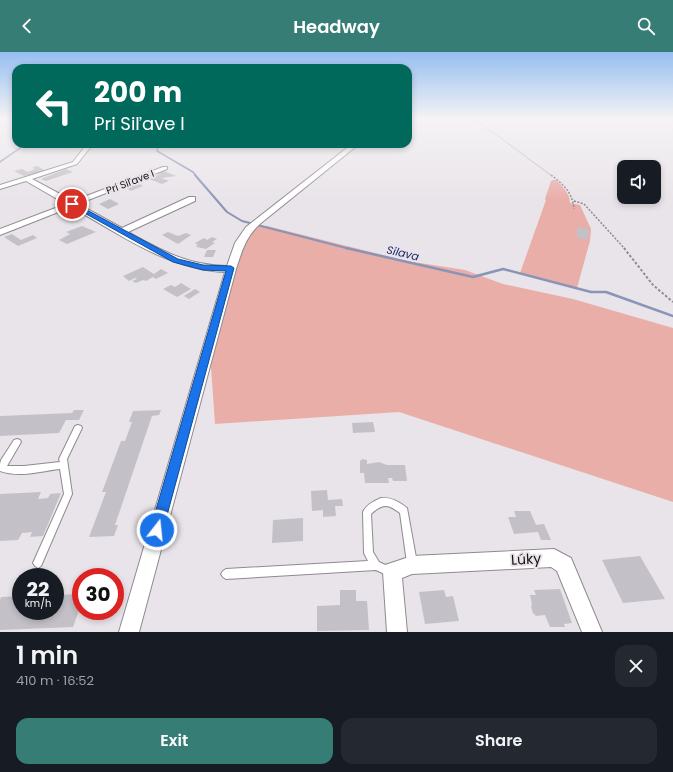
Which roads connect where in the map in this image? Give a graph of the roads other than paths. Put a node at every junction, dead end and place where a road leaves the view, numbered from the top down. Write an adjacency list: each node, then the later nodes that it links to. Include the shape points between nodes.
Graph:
1 (87, 148): 4 (street, via 74,163)
2 (351, 148): 10 (street, via 255,224 240,243)
3 (165, 168): 7 (street, Pri Siľave I)
4 (27, 179): 5 (street); 7 (street)
5 (0, 187)
6 (192, 199): 9 (street)
7 (72, 204): 8 (street, Pri Siľave I); 9 (street)
8 (0, 232)
9 (121, 232): 10 (street, via 184,264)
10 (231, 268): 18 (street)
11 (78, 428): 13 (lane, via 63,459)
12 (17, 442): 13 (lane, via 3,468 9,471)
13 (63, 465): 14 (lane, via 68,494)
14 (38, 562)
15 (412, 565): 16 (street, Lúky); 16 (lane, via 404,511 392,502 377,503 367,512 369,553); 20 (street, Lúky, via 554,558 564,565)
16 (384, 568): 17 (lane, Lúky); 19 (street)
17 (226, 574)
18 (129, 632)
19 (397, 632)
20 (592, 632)

